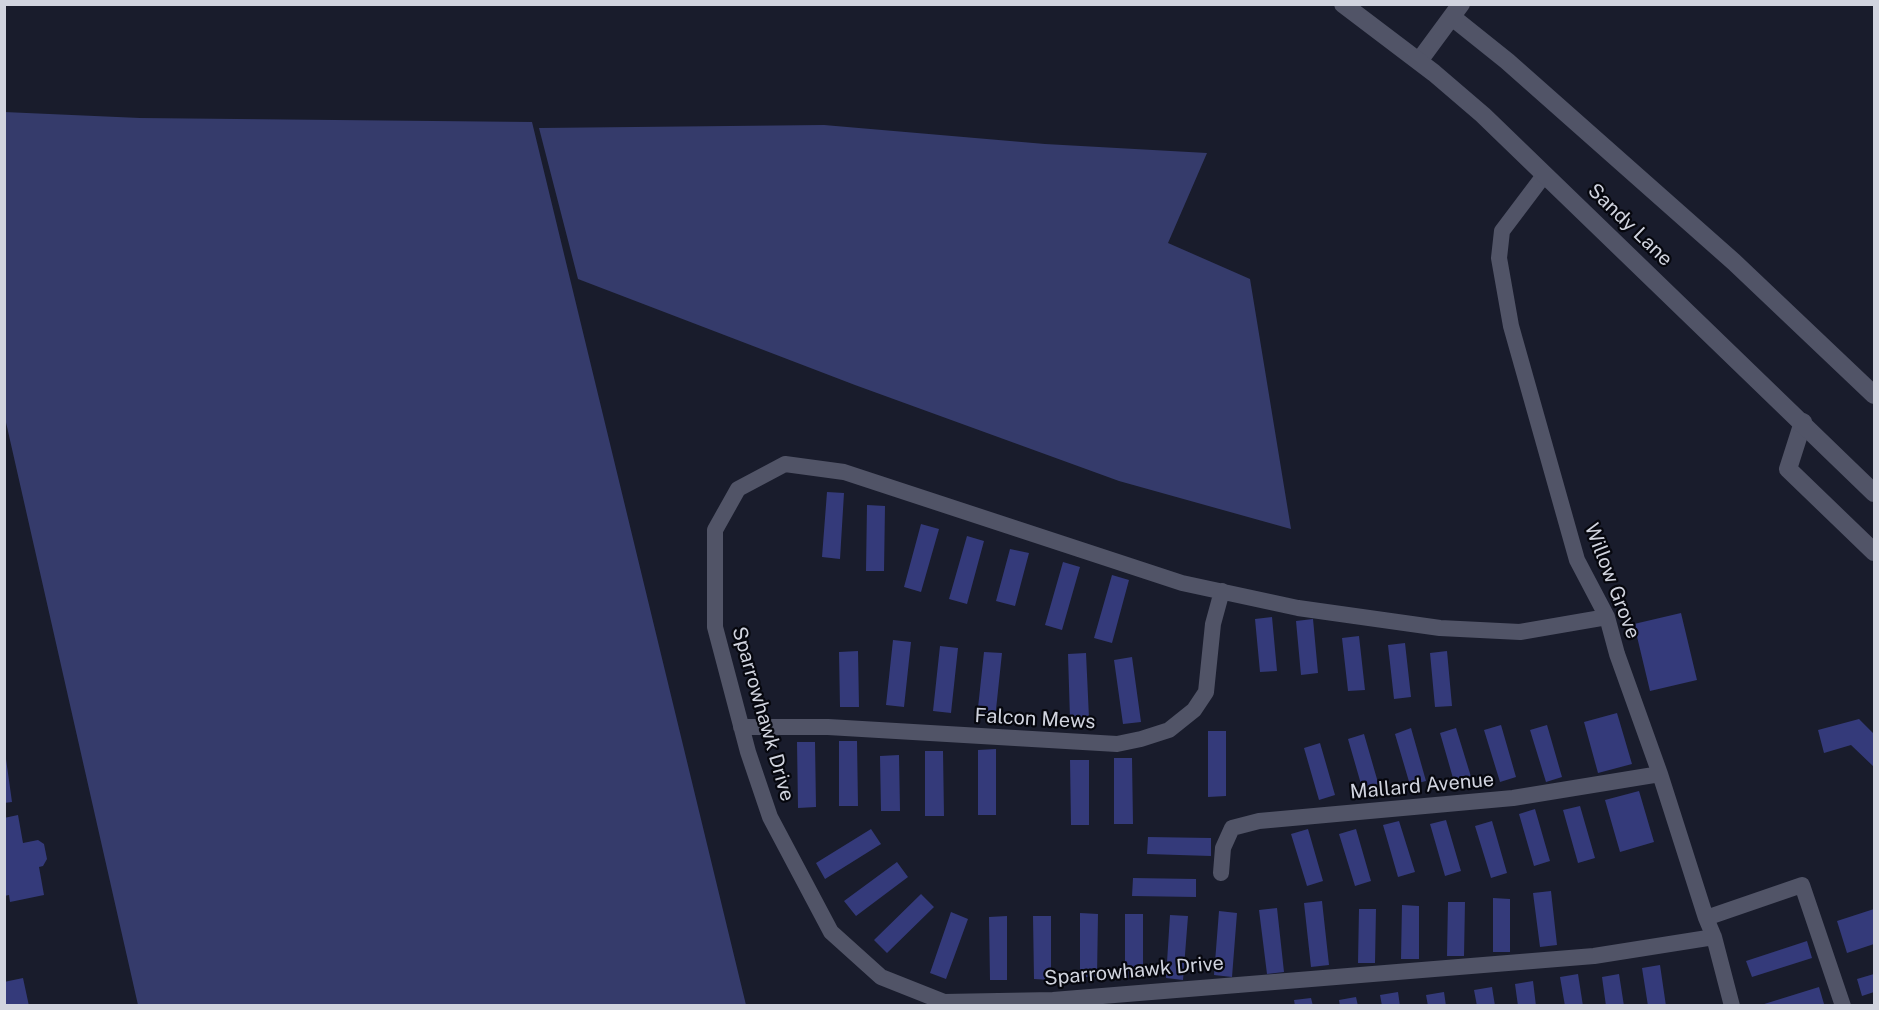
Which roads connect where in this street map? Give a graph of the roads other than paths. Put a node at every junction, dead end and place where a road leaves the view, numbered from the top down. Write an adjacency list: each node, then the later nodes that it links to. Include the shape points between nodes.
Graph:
1 (1343, 4): 3 (street, Sandy Lane)
2 (1456, 11): 3 (street); 5 (street, Sandy Lane, via 1725,254)
3 (1419, 61): 4 (street, Sandy Lane)
4 (1545, 174): 6 (street, Sandy Lane); 10 (lane, Willow Grove, via 1502,231 1499,258 1511,326 1577,560)
5 (1875, 396)
6 (1803, 422): 7 (street, Sandy Lane); 8 (street, via 1788,469)
7 (1875, 493)
8 (1875, 552)
9 (1222, 591): 10 (lane, Sparrowhawk Drive, via 1298,608 1440,628 1520,632); 11 (lane, Falcon Mews, via 1213,624 1206,692 1194,710 1169,730 1142,739 1117,744 828,727); 11 (lane, Sparrowhawk Drive, via 1182,583 844,471 785,465 738,489 716,530 715,627)
10 (1607, 616): 12 (lane, Willow Grove)
11 (741, 727): 16 (lane, Sparrowhawk Drive, via 770,817 831,932 881,977 944,1002)
12 (1660, 774): 13 (lane, Mallard Avenue, via 1513,798 1259,821 1232,828 1223,848); 14 (lane, Willow Grove)
13 (1221, 873)
14 (1706, 918): 15 (lane, Willow Grove); 18 (lane, via 1802,885)
15 (1714, 937): 16 (lane, Sparrowhawk Drive, via 1594,956); 17 (lane, Willow Grove)
16 (1075, 1002)
17 (1732, 1005)
18 (1843, 1005)

